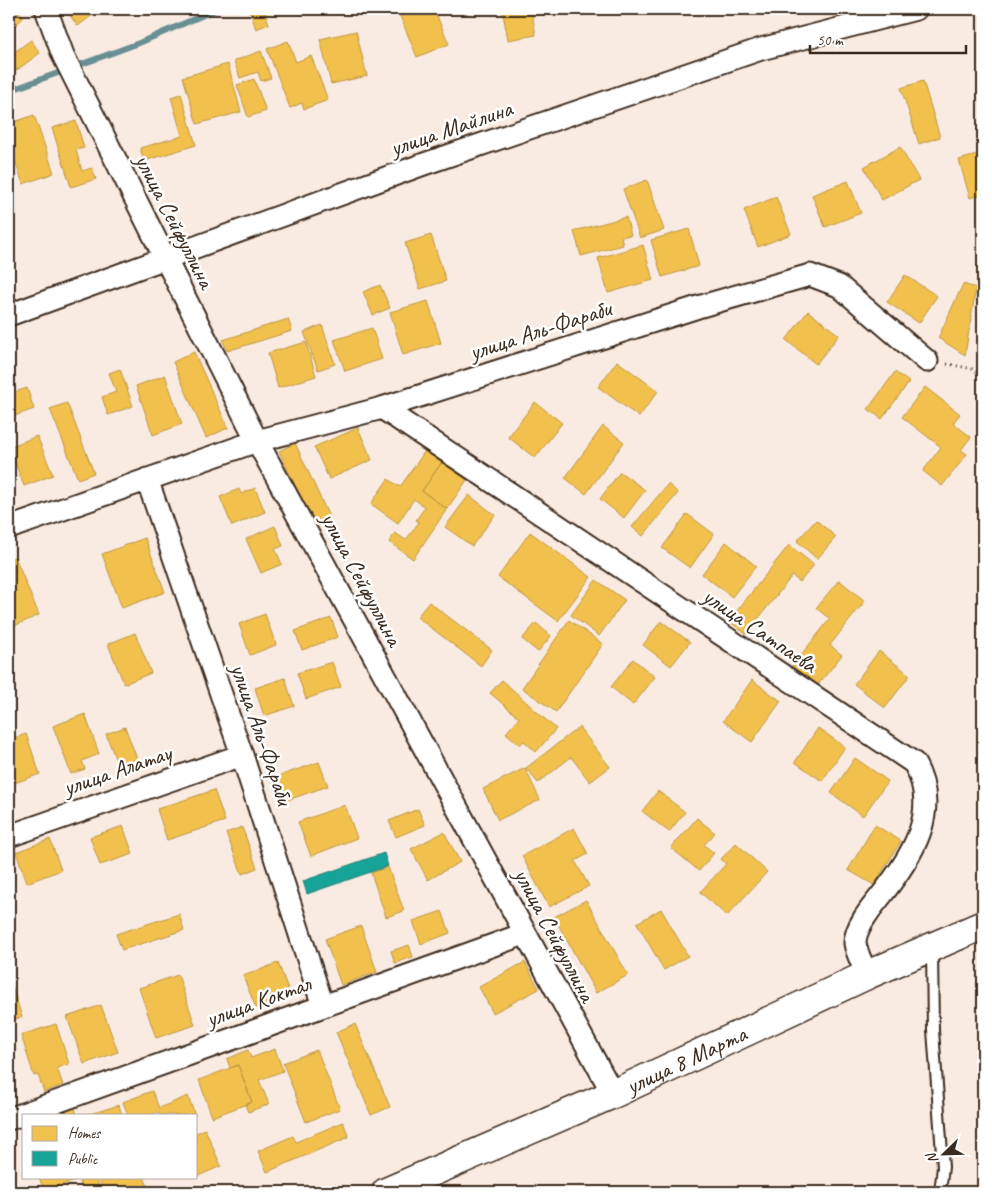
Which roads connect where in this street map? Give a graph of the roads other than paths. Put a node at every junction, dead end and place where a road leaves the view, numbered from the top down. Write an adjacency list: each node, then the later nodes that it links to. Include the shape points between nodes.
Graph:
1 (46, 9): 3 (street, улица Сейфуллина, via 76,83)
2 (916, 9): 3 (street, улица Майлина, via 761,49 424,164)
3 (164, 259): 4 (street, улица Майлина); 7 (street, улица Сейфуллина)
4 (9, 315)
5 (927, 361): 6 (street, улица Аль-Фараби, via 839,286 810,275)
6 (382, 408): 7 (street, улица Аль-Фараби); 15 (street, улица Сатпаева, via 914,763 925,793 923,824 898,873 865,915 855,943)
7 (257, 440): 8 (street, улица Аль-Фараби); 13 (street, улица Сейфуллина)
8 (147, 479): 9 (street, улица Аль-Фараби); 10 (street, улица Аль-Фараби)
9 (9, 528)
10 (242, 755): 11 (street, улица Алатау); 16 (street, улица Аль-Фараби)
11 (9, 836)
12 (983, 925): 14 (street, улица 8 Марта)
13 (524, 934): 16 (street, улица Коктал); 17 (street, улица Сейфуллина)
14 (932, 948): 15 (street, улица 8 Марта); 22 (lane, via 933,1030 943,1167)
15 (867, 975): 17 (street, улица 8 Марта)
16 (323, 1006): 19 (street, улица Коктал)
17 (613, 1094): 21 (street, улица 8 Марта)
18 (22, 1114): 20 (street, улица Коктал)
19 (23, 1114)
20 (9, 1119)
21 (386, 1192)
22 (940, 1192)

